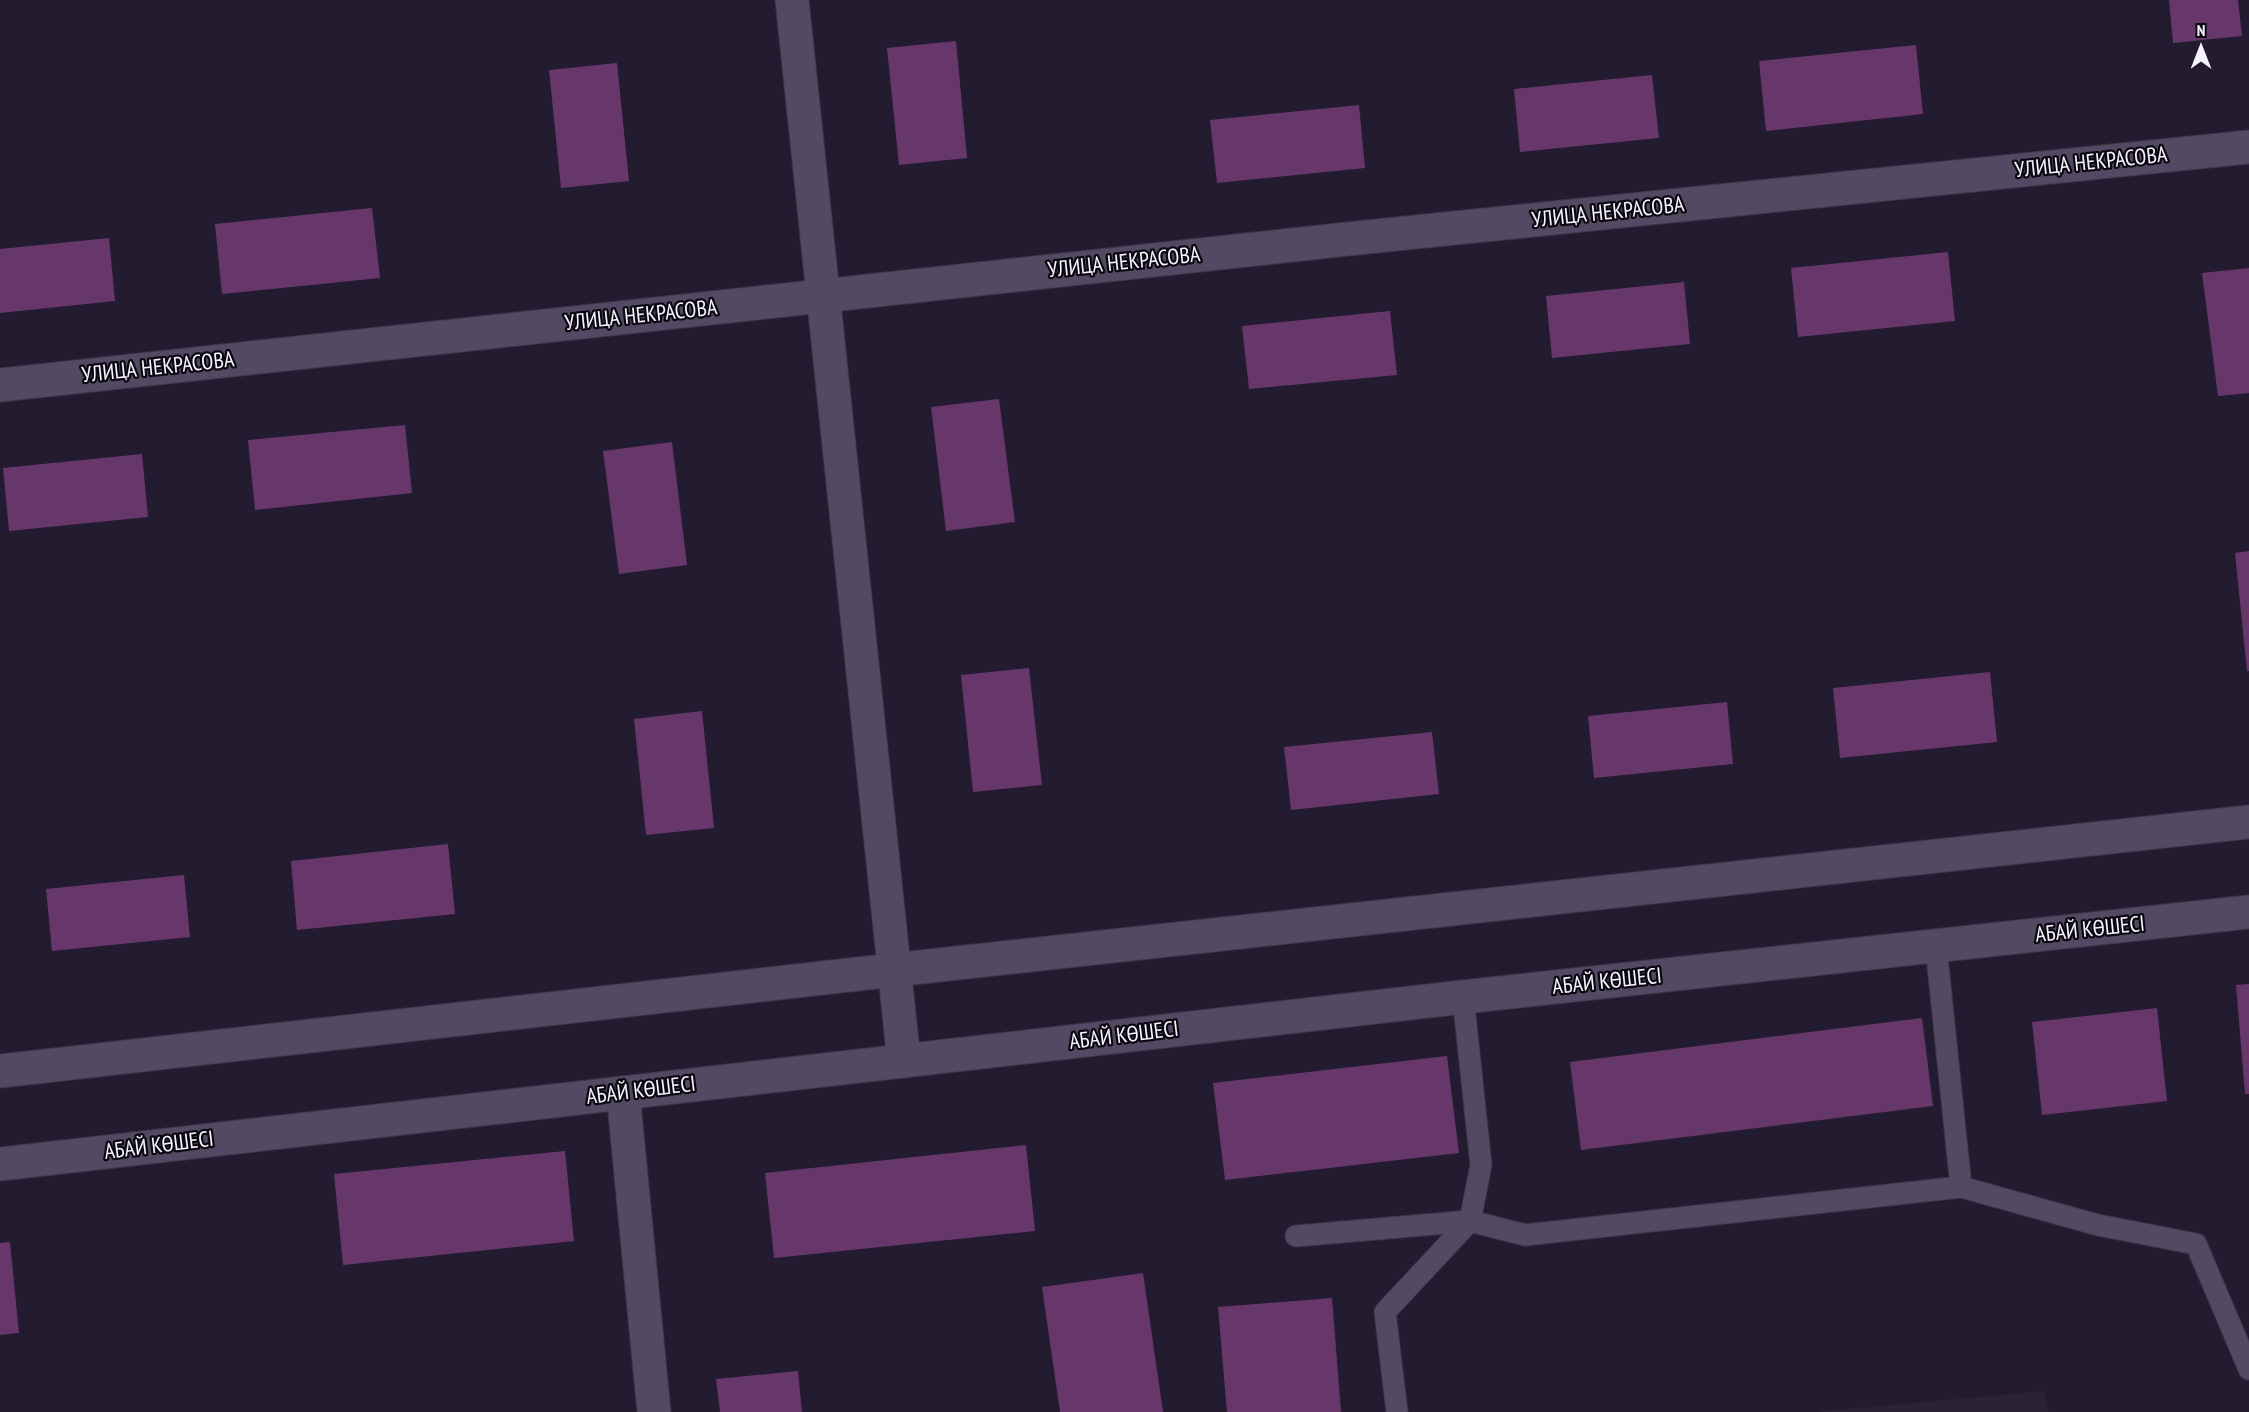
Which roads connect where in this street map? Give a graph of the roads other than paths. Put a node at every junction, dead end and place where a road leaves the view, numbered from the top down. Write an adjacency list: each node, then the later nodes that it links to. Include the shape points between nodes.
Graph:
1 (792, 0): 3 (street)
2 (2249, 147): 3 (street, УЛИЦА НЕКРАСОВА)
3 (823, 296): 4 (street, УЛИЦА НЕКРАСОВА); 8 (street)
4 (0, 385)
5 (2249, 822): 8 (street)
6 (2249, 912): 7 (street, АБАЙ КӨШЕСІ)
7 (1936, 947): 9 (street, АБАЙ КӨШЕСІ); 14 (lane)
8 (893, 970): 10 (street); 11 (street)
9 (1463, 997): 10 (street, АБАЙ КӨШЕСІ); 15 (lane, via 1481,1165)
10 (904, 1061): 12 (street, АБАЙ КӨШЕСІ)
11 (0, 1071)
12 (623, 1093): 13 (street, АБАЙ КӨШЕСІ); 18 (street)
13 (0, 1164)
14 (1961, 1187): 15 (lane, via 1525,1235); 17 (lane, via 2098,1225 2196,1244)
15 (1470, 1221): 16 (lane); 19 (lane, via 1385,1312)
16 (1296, 1236)
17 (2249, 1369)
18 (654, 1412)
19 (1397, 1412)

